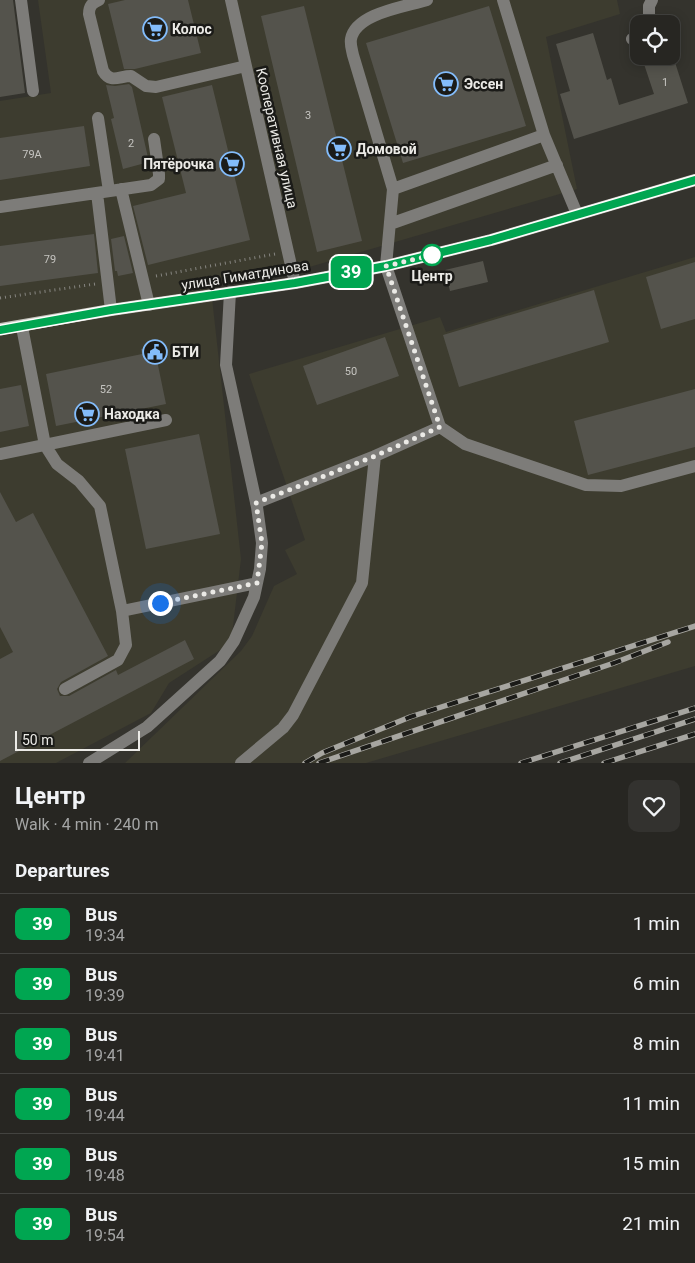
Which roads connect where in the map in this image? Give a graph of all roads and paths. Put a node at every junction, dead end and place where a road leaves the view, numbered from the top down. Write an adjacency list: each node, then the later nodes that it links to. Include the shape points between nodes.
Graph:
1 (20, 0): 9 (street)
2 (99, 0): 8 (street, via 93,2 89,14 103,71 108,78 130,76 150,88)
3 (231, 0): 8 (street, Кооперативная улица)
4 (427, 0): 15 (street, via 366,19 356,26 350,40)
5 (503, 0): 11 (street)
6 (652, 0): 7 (street)
7 (649, 15)
8 (246, 66): 21 (street, Кооперативная улица)
9 (33, 92)
10 (98, 118): 16 (street)
11 (544, 135): 13 (street); 15 (street)
12 (154, 139): 16 (street, via 159,179 151,185)
13 (557, 165): 18 (street); 19 (street)
14 (695, 180): 18 (main road, улица Гиматдинова)
15 (393, 189): 19 (street)
16 (109, 191): 17 (street); 23 (street); 24 (street)
17 (0, 207)
18 (577, 214): 20 (main road, улица Гиматдинова)
19 (390, 224): 20 (street)
20 (386, 266): 21 (main road, улица Гиматдинова); 28 (street)
21 (295, 283): 22 (main road, улица Гиматдинова)
22 (230, 292): 23 (main road, улица Гиматдинова); 33 (street, via 226,366)
23 (149, 305): 24 (main road, улица Гиматдинова)
24 (111, 310): 25 (main road, улица Гиматдинова)
25 (22, 327): 26 (main road, улица Гиматдинова); 29 (street)
26 (0, 330)
27 (166, 420): 29 (street)
28 (440, 427): 31 (street); 32 (street, via 465,444 586,485 621,486)
29 (45, 445): 30 (street); 35 (street, via 57,464 79,481 100,506)
30 (0, 454)
31 (375, 456): 33 (street); 38 (street, via 362,583 293,715 283,728)
32 (695, 466)
33 (256, 503): 34 (street, via 262,543)
34 (257, 583): 35 (street); 37 (street, via 246,620 220,661 147,727)
35 (122, 611): 36 (street, via 126,645 118,660)
36 (65, 689)
37 (89, 763)
38 (241, 763)

